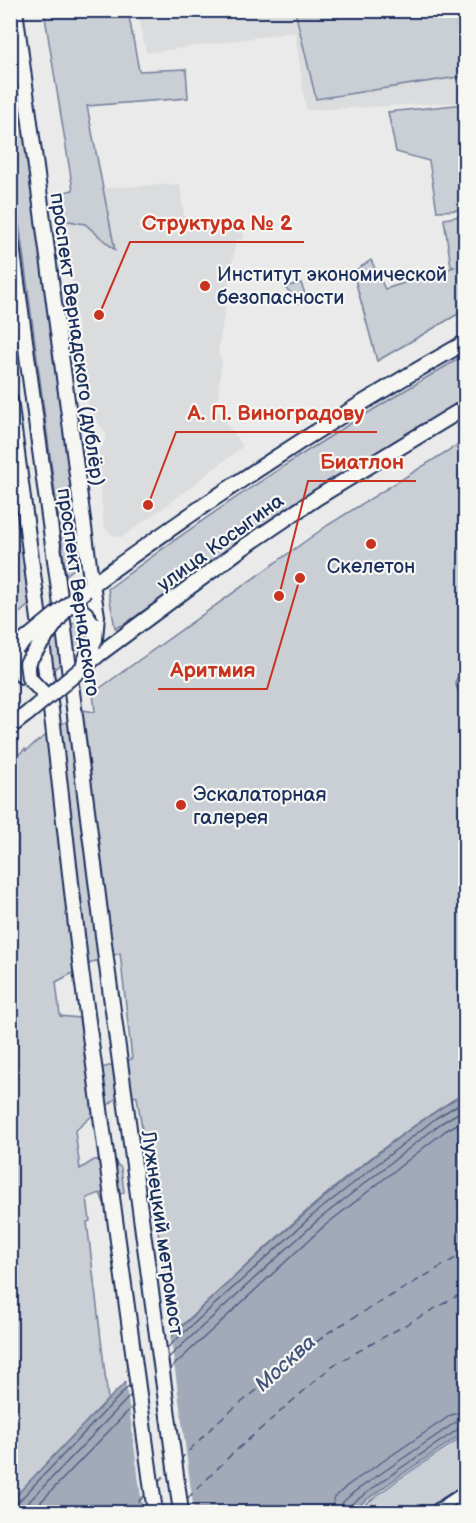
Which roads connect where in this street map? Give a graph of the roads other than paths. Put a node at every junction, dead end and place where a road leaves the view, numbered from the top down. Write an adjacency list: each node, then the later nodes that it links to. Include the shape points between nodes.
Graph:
1 (15, 10): 6 (main road, проспект Вернадского (дублёр))
2 (10, 231): 13 (main road, проспект Вернадского)
3 (465, 342): 6 (main road, улица Косыгина, via 296,443)
4 (10, 400): 15 (main road, via 81,970)
5 (465, 407): 10 (main road, улица Косыгина, bridge, via 241,549)
6 (89, 588): 7 (main road, улица Косыгина, bridge); 8 (main road, проспект Вернадского (дублёр), via 97,616)
7 (71, 602): 8 (main road, bridge, via 86,614); 9 (main road, улица Косыгина, bridge); 11 (main road, bridge, via 27,663 29,678)
8 (95, 638): 10 (main road, проспект Вернадского (дублёр), bridge)
9 (13, 646): 11 (main road, via 27,685)
10 (80, 670): 11 (main road, улица Косыгина, bridge)
11 (47, 697): 12 (main road, улица Косыгина, bridge)
12 (10, 727)
13 (106, 959): 16 (main road, Лужнецкий метромост)
14 (465, 1491): 17 (street)
15 (155, 1512)
16 (182, 1512)
17 (434, 1512)

